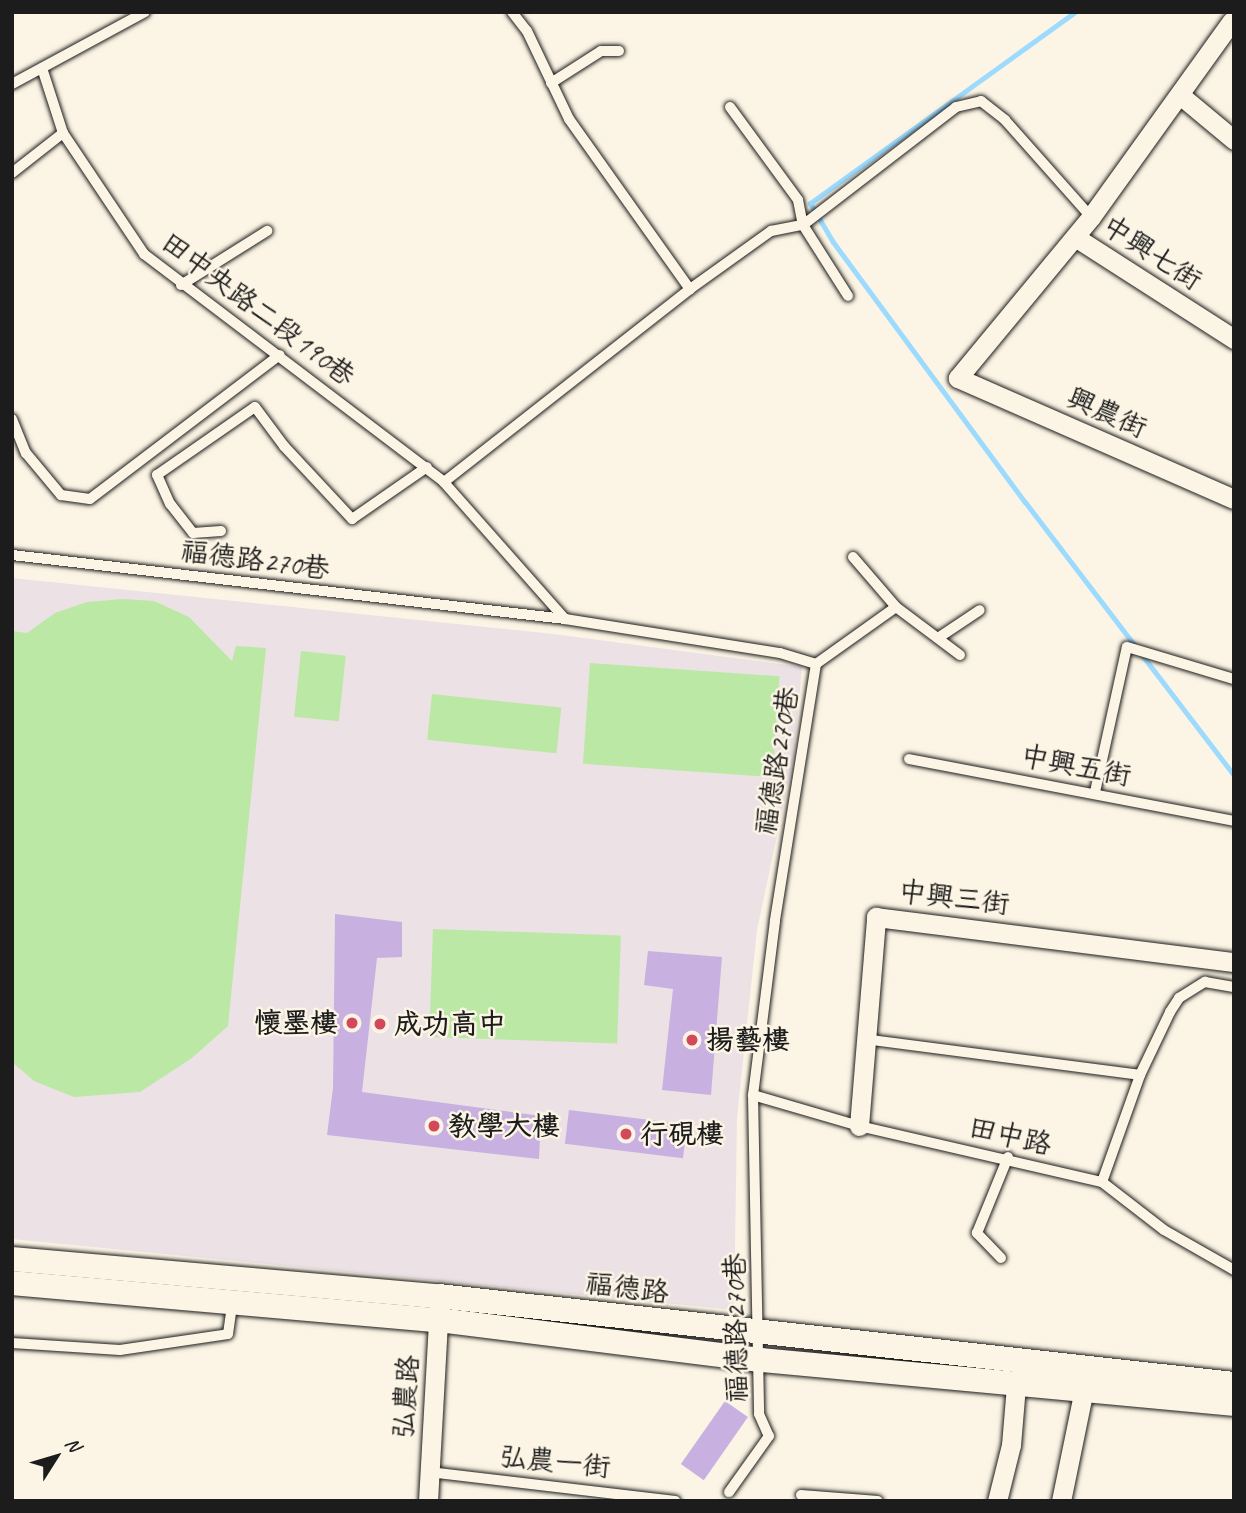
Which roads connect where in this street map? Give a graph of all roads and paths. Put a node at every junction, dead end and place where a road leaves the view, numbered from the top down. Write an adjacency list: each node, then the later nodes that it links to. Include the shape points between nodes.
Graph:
1 (145, 12): 5 (lane)
2 (512, 12): 6 (lane, via 527,31)
3 (1232, 23): 8 (street)
4 (620, 51): 6 (lane, via 601,51)
5 (42, 68): 7 (lane); 10 (lane, 田中央路二段190巷)
6 (551, 83): 18 (lane, via 569,119)
7 (12, 84)
8 (1180, 94): 11 (street); 13 (street)
9 (730, 107): 14 (lane, via 798,200)
10 (63, 133): 12 (lane); 17 (lane, 田中央路二段190巷, via 144,254)
11 (1234, 141)
12 (12, 173)
13 (1091, 217): 14 (lane, via 1005,120 981,101 956,107); 16 (street)
14 (803, 225): 18 (lane, via 771,232); 19 (lane)
15 (267, 230): 17 (lane)
16 (1075, 236): 20 (street, 中興七街); 25 (street, 興農街, via 958,379)
17 (181, 285): 21 (lane, 田中央路二段190巷)
18 (690, 289): 24 (lane)
19 (848, 296)
20 (1234, 339)
21 (280, 355): 22 (lane, via 90,499 61,495 26,453); 23 (lane, 田中央路二段190巷)
22 (12, 419)
23 (427, 467): 24 (lane, 田中央路二段190巷); 26 (lane, via 352,519 284,446 255,407 157,475 170,504 193,533)
24 (444, 482): 31 (lane, 田中央路二段190巷)
25 (1234, 499)
26 (221, 531)
27 (12, 555): 31 (lane, 福德路270巷)
28 (853, 557): 29 (lane)
29 (896, 607): 32 (lane); 34 (lane)
30 (980, 610): 32 (lane)
31 (565, 620): 34 (lane, 福德路270巷, via 780,653)
32 (938, 638): 33 (lane)
33 (960, 655)
34 (816, 664): 43 (lane, 福德路270巷, via 775,921)
35 (1234, 679): 37 (lane, via 1127,647)
36 (909, 759): 37 (lane, 中興五街)
37 (1095, 792): 38 (lane, 中興五街)
38 (1234, 821)
39 (1234, 962): 41 (street, 中興三街, via 876,917)
40 (1234, 986): 42 (lane, via 1205,982 1180,998)
41 (863, 1039): 42 (lane); 44 (street, 中興三街)
42 (1140, 1075): 46 (lane)
43 (754, 1095): 44 (lane, 田中路); 53 (lane, 福德路270巷)
44 (859, 1126): 45 (lane, 田中路)
45 (1008, 1157): 46 (lane, 田中路); 47 (lane, via 976,1233)
46 (1102, 1182): 49 (lane, 田中路, via 1164,1230)
47 (1001, 1258)
48 (12, 1259): 52 (street, 福德路)
49 (1234, 1270)
50 (12, 1283): 51 (street, 福德路)
51 (232, 1304): 52 (street, 福德路); 54 (lane, via 228,1335 120,1350)
52 (439, 1308): 53 (street, 福德路); 55 (street, 福德路); 60 (street, 弘農路)
53 (759, 1334): 55 (lane, 福德路270巷); 56 (street, 福德路)
54 (12, 1343)
55 (761, 1360): 57 (street, 福德路); 61 (lane, 福德路270巷, via 759,1414 769,1436)
56 (1234, 1384)
57 (1016, 1386): 58 (street, 福德路); 67 (street, via 1011,1445)
58 (1084, 1389): 59 (street, 福德路); 68 (street)
59 (1234, 1404)
60 (429, 1472): 64 (street, 弘農路); 65 (lane, 弘農一街)
61 (729, 1492)
62 (801, 1495): 63 (lane)
63 (834, 1498): 66 (lane)
64 (428, 1501)
65 (675, 1501)
66 (878, 1501)
67 (997, 1501)
68 (1061, 1501)

